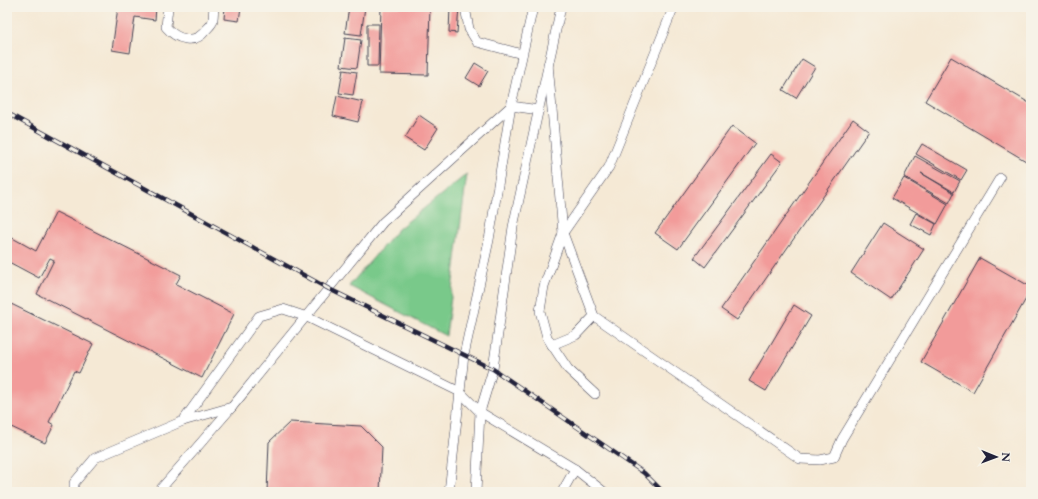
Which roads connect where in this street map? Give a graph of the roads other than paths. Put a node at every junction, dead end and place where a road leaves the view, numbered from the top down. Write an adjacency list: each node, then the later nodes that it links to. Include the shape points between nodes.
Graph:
1 (168, 7): 2 (lane, via 166,28 177,37 191,40 202,35 212,23)
2 (214, 7)
3 (465, 7): 7 (lane, via 468,29 477,42)
4 (533, 7): 7 (lane)
5 (561, 7): 8 (lane)
6 (676, 7): 12 (lane, via 672,11 608,167)
7 (522, 54): 9 (lane)
8 (548, 64): 10 (lane); 12 (lane)
9 (511, 106): 10 (lane); 14 (lane, via 383,222); 16 (lane, via 489,240 464,355)
10 (539, 110): 19 (lane, via 513,227 493,369)
11 (1000, 178): 13 (lane, via 842,439 834,457 820,460 800,459)
12 (563, 233): 13 (lane); 15 (lane, via 544,286 540,311 547,337)
13 (594, 316): 15 (lane, via 576,335)
14 (307, 317): 16 (lane); 18 (lane); 20 (lane, via 283,309 259,316)
15 (552, 345): 17 (lane, via 568,369)
16 (460, 392): 19 (lane); 24 (lane)
17 (595, 394)
18 (232, 408): 20 (lane); 23 (lane)
19 (480, 412): 21 (lane); 25 (lane)
20 (183, 421): 22 (lane, via 95,458 74,483)
21 (575, 469): 26 (lane); 27 (lane)
22 (74, 492)
23 (158, 492)
24 (449, 492)
25 (476, 492)
26 (562, 492)
27 (604, 492)

